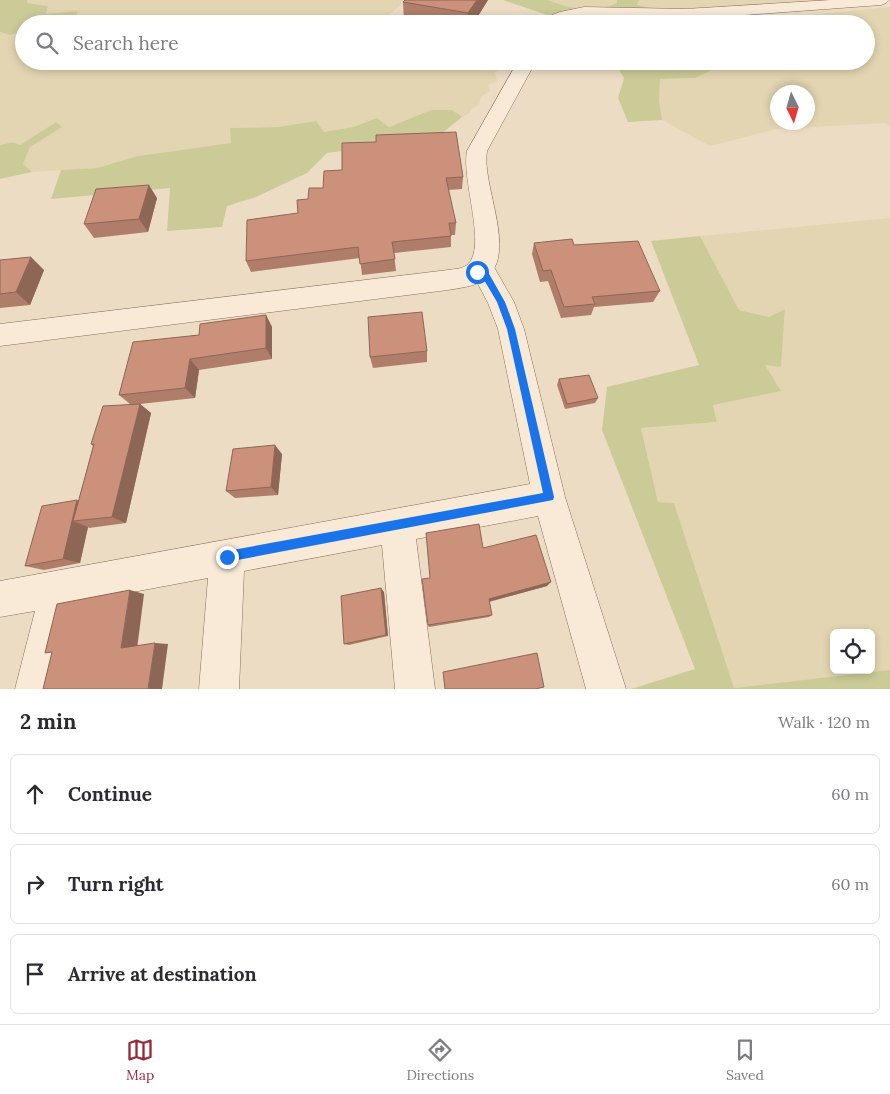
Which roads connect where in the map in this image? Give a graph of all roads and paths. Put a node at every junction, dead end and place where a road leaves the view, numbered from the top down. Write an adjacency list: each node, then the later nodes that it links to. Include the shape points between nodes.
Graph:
1 (881, 0): 3 (street)
2 (568, 15): 4 (street, via 582,12)
3 (693, 15)
4 (693, 15)
5 (522, 70): 6 (street, via 476,151 475,167 486,216 486,253)
6 (481, 267): 7 (street, via 470,276 448,280); 8 (street, via 501,302 511,329)
7 (0, 335)
8 (549, 497): 9 (street); 16 (street)
9 (397, 525): 10 (street); 15 (street)
10 (227, 557): 11 (street); 14 (street)
11 (59, 588): 12 (street); 13 (street)
12 (0, 599)
13 (35, 689)
14 (219, 689)
15 (415, 689)
16 (606, 689)

